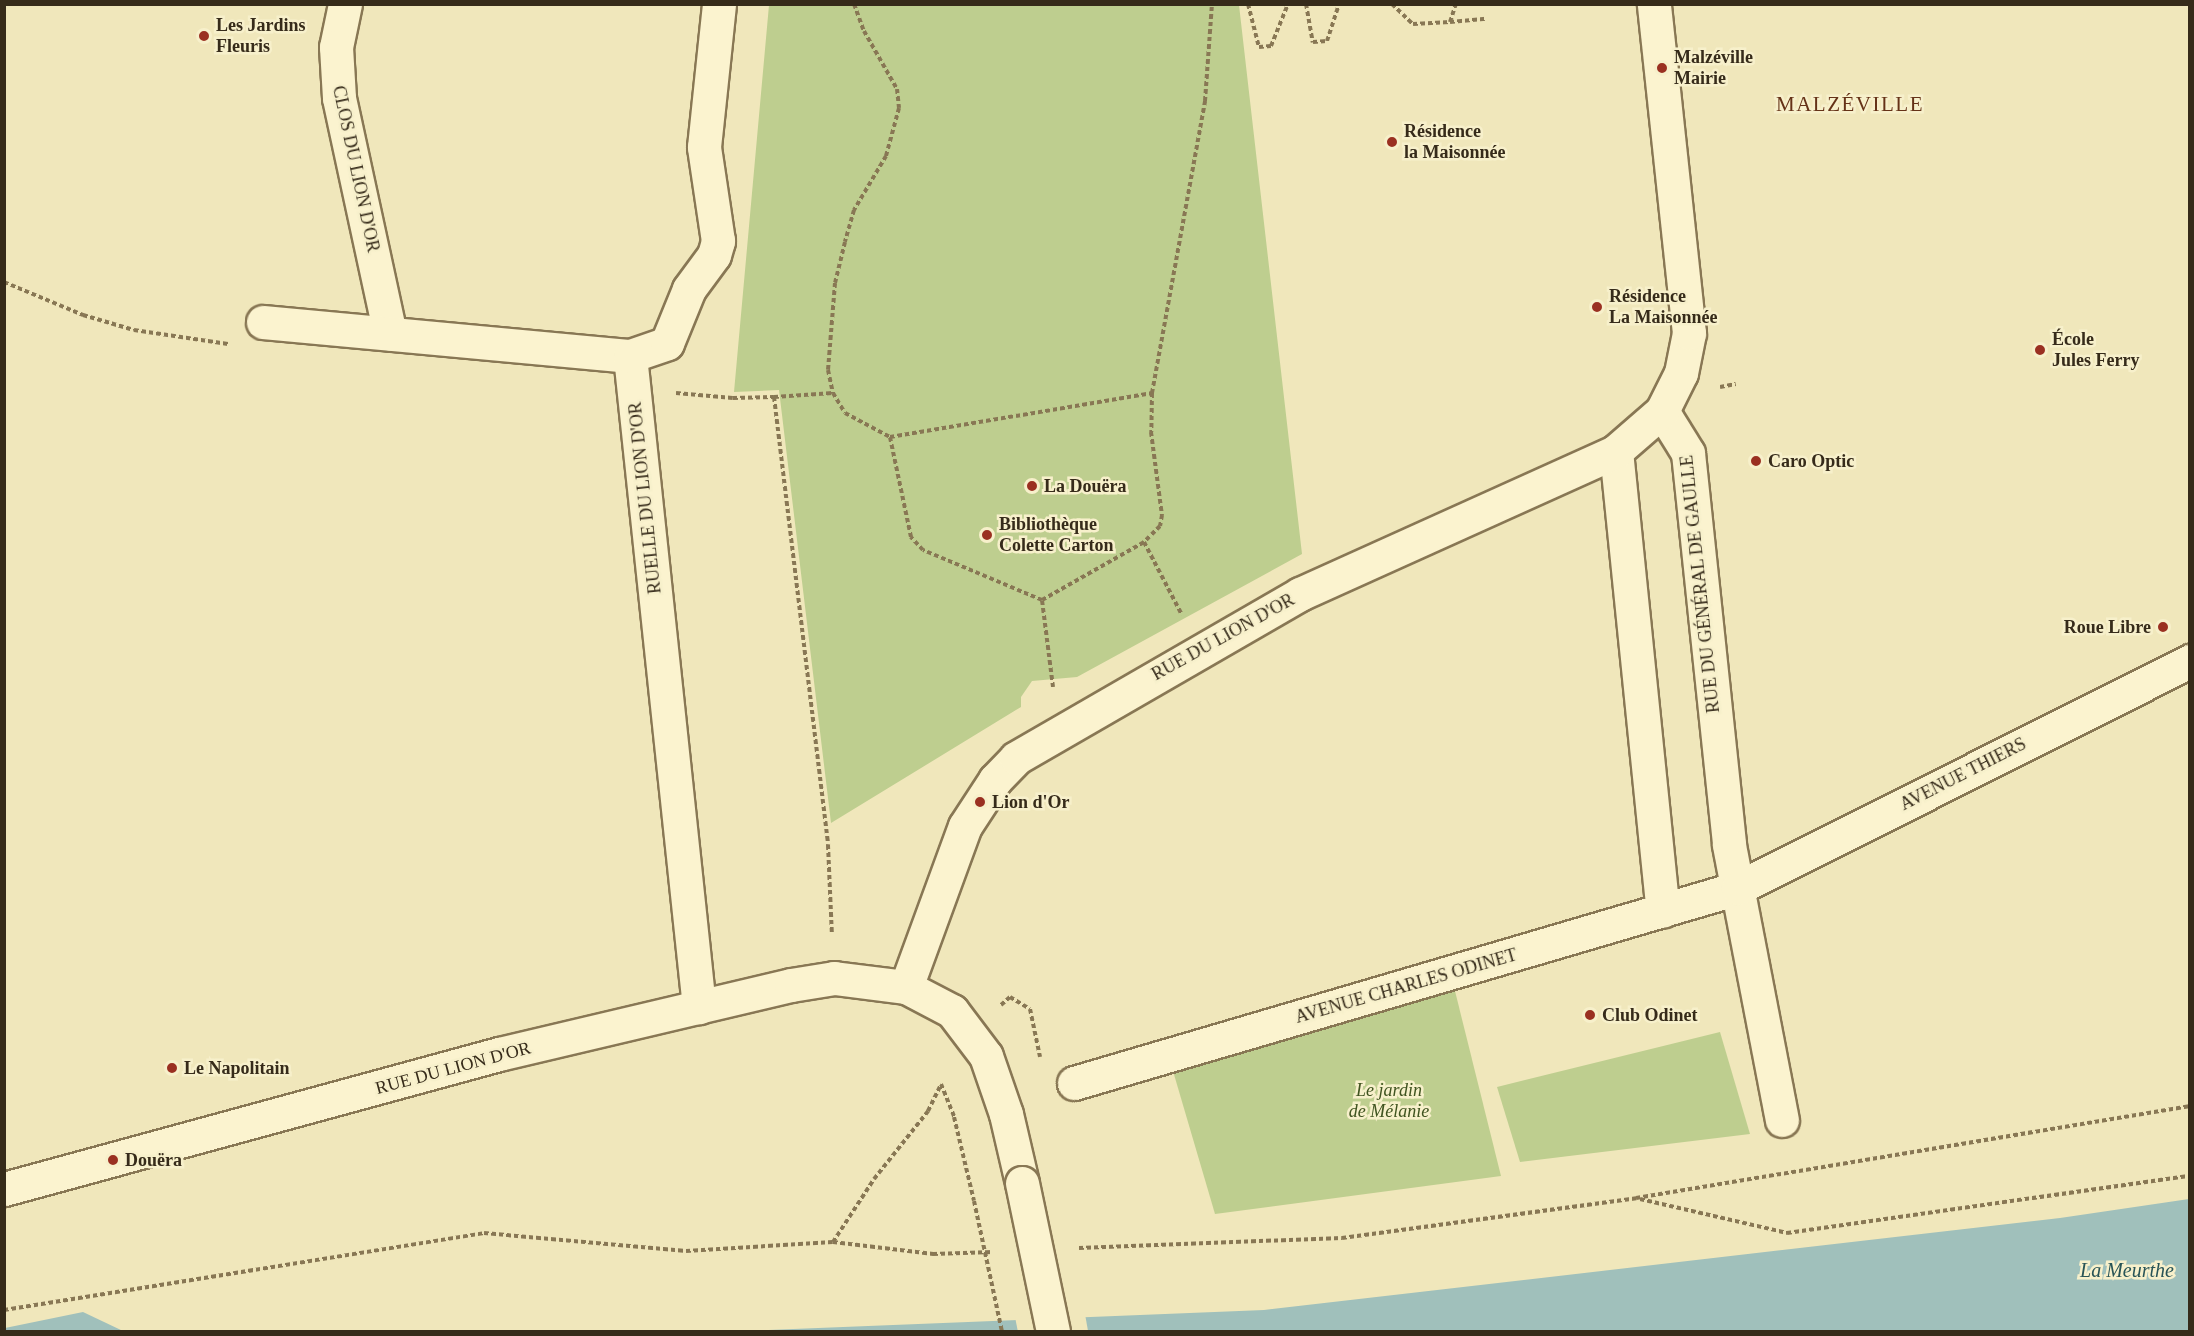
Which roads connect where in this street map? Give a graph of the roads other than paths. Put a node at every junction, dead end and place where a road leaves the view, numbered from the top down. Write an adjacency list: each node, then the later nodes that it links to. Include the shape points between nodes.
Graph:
1 (345, 4): 5 (street, CLOS DU LION D'OR, via 336,46 339,98)
2 (719, 4): 6 (street, via 704,147 718,241 714,255 689,289 667,344)
3 (1654, 4): 7 (street, via 1689,333 1681,373)
4 (263, 322): 5 (street)
5 (390, 334): 6 (street)
6 (630, 356): 13 (street, RUELLE DU LION D'OR)
7 (1662, 411): 8 (street, RUE DU LION D'OR); 10 (street, RUE DU GÉNÉRAL DE GAULLE, via 1688,453 1729,845)
8 (1616, 451): 11 (street); 12 (street, RUE DU LION D'OR, via 1300,594 1016,758 965,826)
9 (2190, 661): 10 (street, AVENUE THIERS)
10 (1738, 888): 11 (street, AVENUE CHARLES ODINET); 15 (street, RUE DU GÉNÉRAL DE GAULLE)
11 (1664, 910): 14 (street, AVENUE CHARLES ODINET)
12 (906, 987): 13 (street, RUE DU LION D'OR, via 834,978); 17 (street, RUE DU LION D'OR, bridge, via 952,1011 986,1056 1003,1103)
13 (699, 1007): 16 (street, RUE DU LION D'OR, via 499,1054)
14 (1074, 1083)
15 (1782, 1120)
16 (4, 1189)
17 (1053, 1332)

